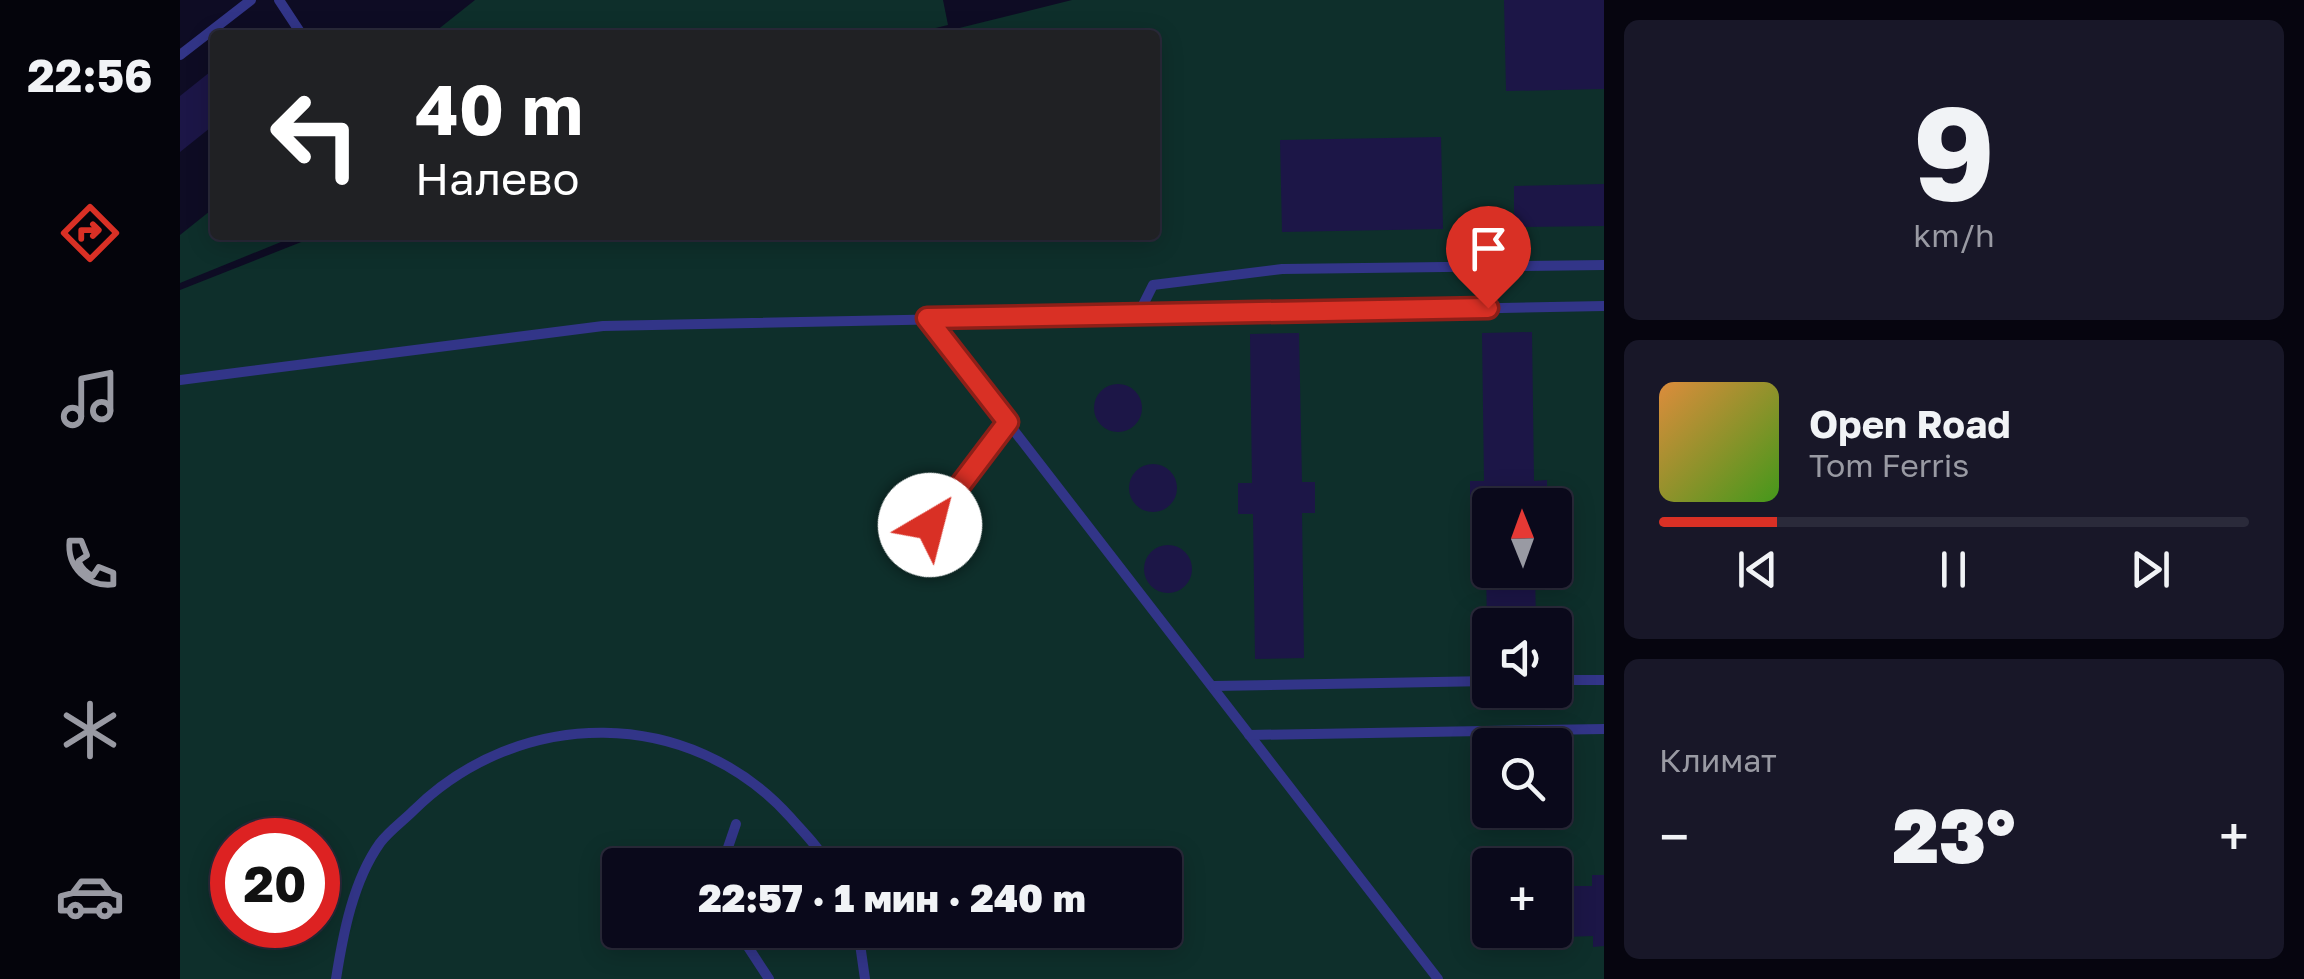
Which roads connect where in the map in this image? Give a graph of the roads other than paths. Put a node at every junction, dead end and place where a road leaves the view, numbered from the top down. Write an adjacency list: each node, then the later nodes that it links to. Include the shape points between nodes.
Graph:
1 (251, 0): 3 (lane)
2 (280, 0): 4 (lane)
3 (212, 30)
4 (299, 30)
5 (210, 31): 6 (lane)
6 (180, 54)
7 (1604, 266): 9 (lane, via 1282,269 1153,285)
8 (1604, 306): 9 (lane)
9 (1138, 313): 10 (lane)
10 (927, 318): 11 (lane, via 603,326); 12 (lane)
11 (180, 380)
12 (1008, 422): 13 (lane); 17 (lane)
13 (930, 525)
14 (1572, 680): 15 (lane)
15 (1604, 680)
16 (1472, 682): 17 (lane)
17 (1214, 686): 19 (lane)
18 (1604, 728): 19 (lane)
19 (1249, 735): 28 (lane)
20 (736, 824): 21 (lane)
21 (728, 848)
22 (814, 848): 25 (lane, via 762,786 682,743 593,730 512,746 440,785 380,843 346,920)
23 (749, 948): 26 (lane)
24 (860, 948): 27 (lane)
25 (336, 979)
26 (769, 979)
27 (864, 979)
28 (1438, 979)

